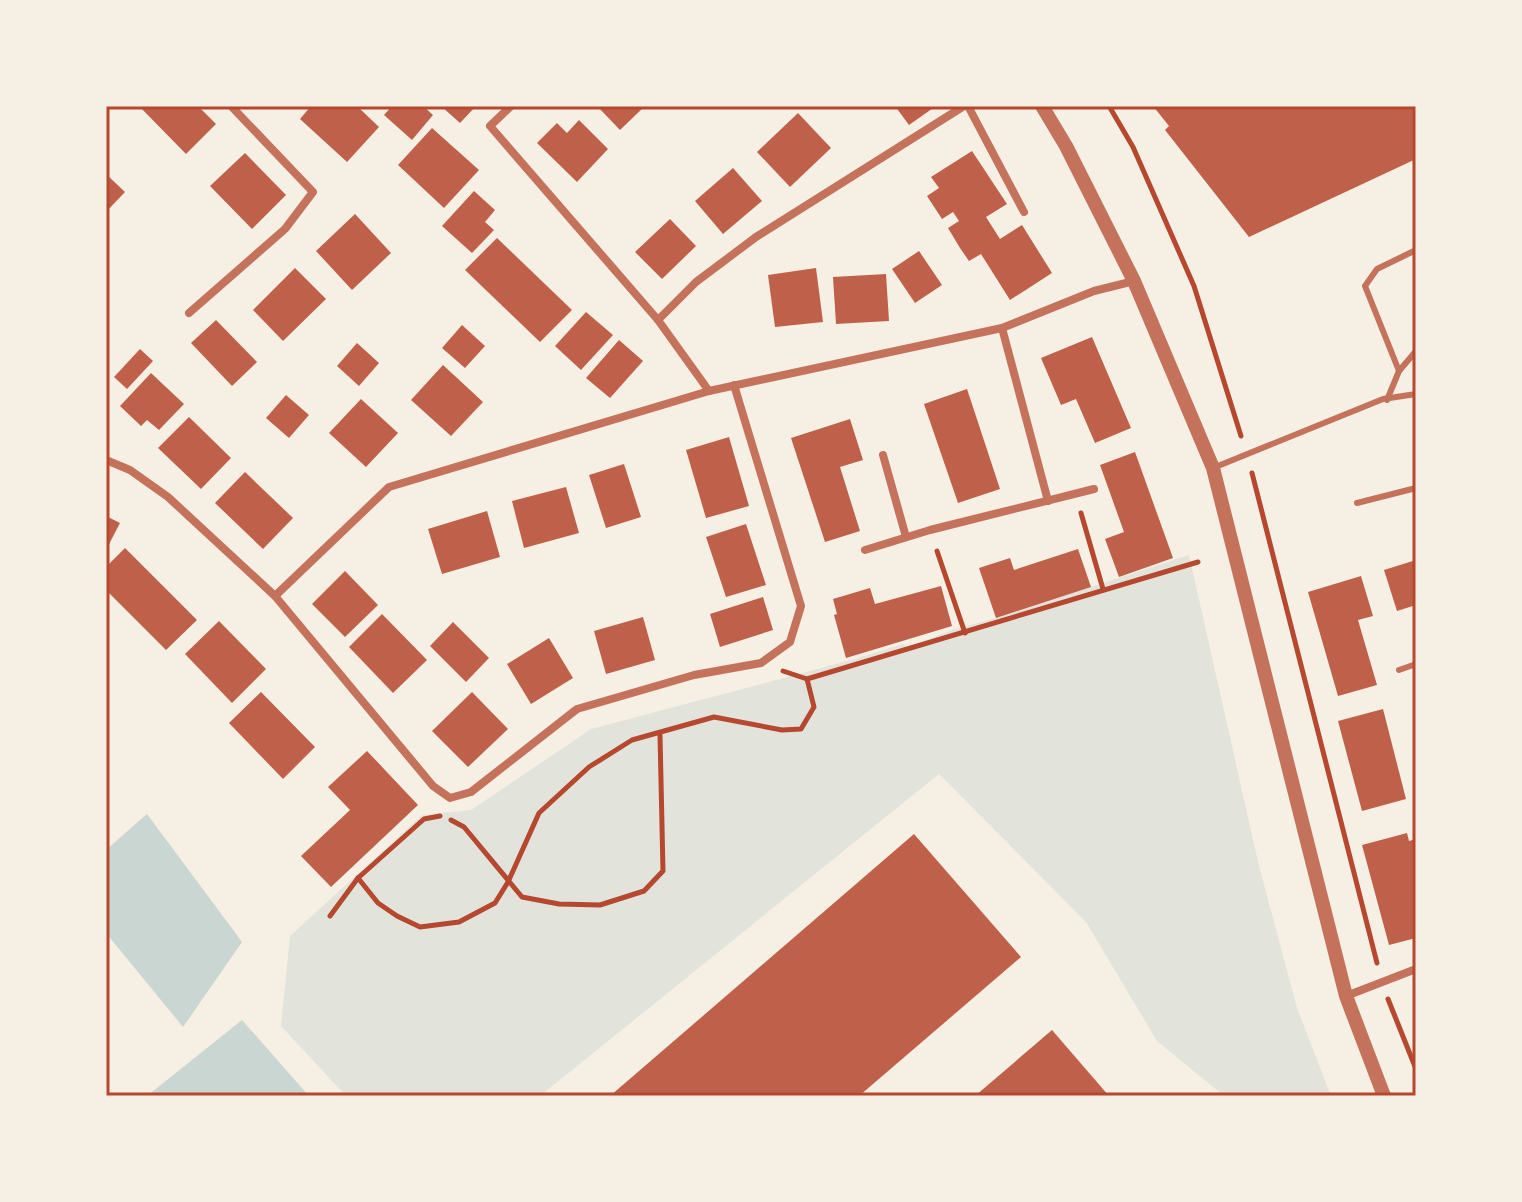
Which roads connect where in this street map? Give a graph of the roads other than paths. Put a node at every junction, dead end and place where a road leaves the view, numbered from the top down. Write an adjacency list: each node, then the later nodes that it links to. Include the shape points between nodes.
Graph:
1 (231, 106): 8 (street, via 313,192 285,229)
2 (511, 106): 9 (street, via 490,126)
3 (966, 106): 5 (street); 9 (street, via 756,237 696,282)
4 (1042, 106): 7 (street)
5 (1024, 212)
6 (1416, 250): 12 (lane, via 1377,269 1365,286)
7 (1134, 281): 10 (street); 19 (street)
8 (189, 313)
9 (658, 320): 14 (street)
10 (1002, 328): 13 (street); 22 (street)
11 (1416, 351): 12 (lane)
12 (1399, 371): 16 (lane)
13 (734, 385): 14 (street); 26 (street, via 801,606 790,642 761,663 694,675 577,709 471,792 450,798 433,786)
14 (709, 391): 26 (street, via 389,487)
15 (1416, 394): 16 (lane)
16 (1387, 400): 19 (lane)
17 (883, 455): 24 (street)
18 (106, 460): 26 (street, via 168,497)
19 (1213, 468): 30 (street)
20 (1416, 488): 23 (lane)
21 (1094, 489): 22 (street)
22 (1048, 501): 24 (street)
23 (1357, 503)
24 (906, 537): 25 (street)
25 (865, 550)
26 (275, 596)
27 (1416, 664): 28 (lane)
28 (1399, 670)
29 (1416, 969): 30 (street)
30 (1346, 996): 31 (street)
31 (1384, 1096)

